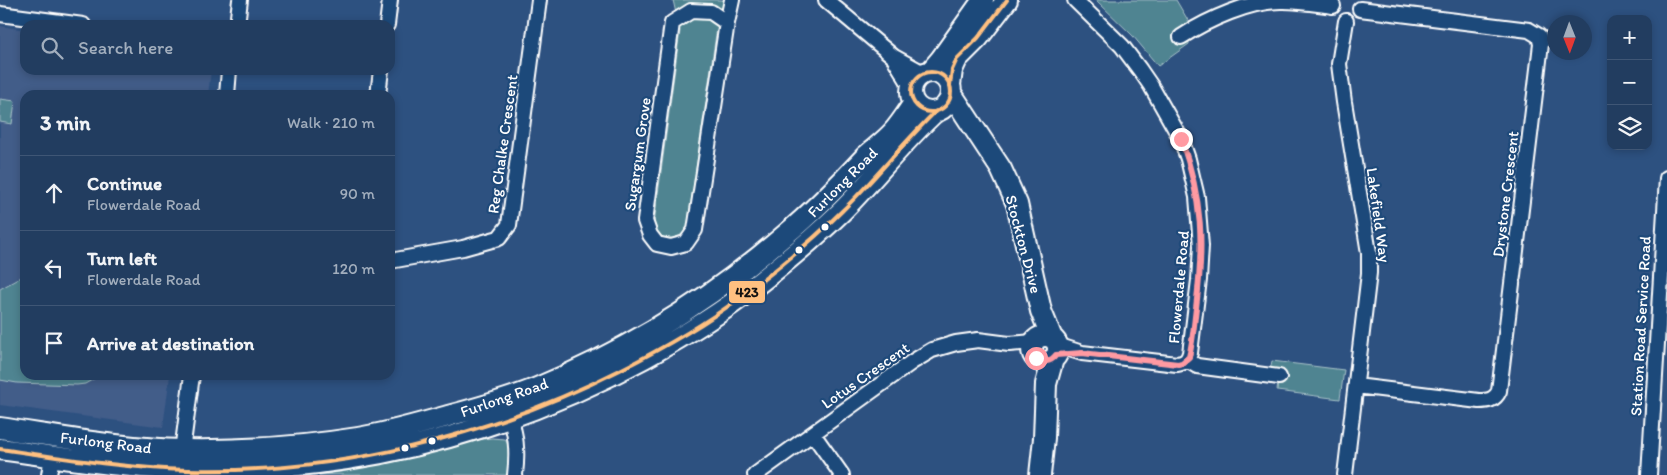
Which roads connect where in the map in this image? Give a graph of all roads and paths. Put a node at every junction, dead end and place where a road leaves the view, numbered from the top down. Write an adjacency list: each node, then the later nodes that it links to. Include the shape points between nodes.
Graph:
1 (240, 0): 13 (street)
2 (390, 0): 14 (street)
3 (539, 0): 25 (street, Reg Chalke Crescent, via 509,225 499,238)
4 (732, 0): 16 (street, Sugargum Grove)
5 (826, 0): 20 (street, via 894,57)
6 (983, 0): 20 (main road, Furlong Road)
7 (1007, 0): 23 (main road, via 957,59)
8 (1075, 0): 27 (street, Flowerdale Road, via 1122,46 1140,70 1181,139 1188,159 1197,197 1201,246 1200,280)
9 (1334, 3): 15 (street, via 1335,14); 17 (street, via 1281,1 1248,6 1205,23)
10 (1359, 5): 15 (street, via 1357,16); 30 (street, Drystone Crescent, via 1529,30 1539,36 1541,44 1497,395 1490,400 1479,401)
11 (0, 14): 12 (street)
12 (45, 20)
13 (238, 20)
14 (388, 20)
15 (1346, 21): 30 (street, Lakefield Way, via 1339,64 1369,253)
16 (727, 23): 16 (street, Sugargum Grove, via 695,230 686,243 671,247 657,244 645,221 672,22 691,11 711,12)
17 (1181, 37)
18 (229, 75): 21 (street)
19 (381, 75): 22 (street)
20 (919, 84): 23 (main road, via 942,75); 23 (main road, via 923,111); 31 (main road, Furlong Road, via 892,134 761,256 679,315 634,342 536,389)
21 (227, 90)
22 (379, 90)
23 (944, 100): 26 (main road, Stockton Drive, via 979,134 1001,168 1017,204 1041,311); 31 (main road, Furlong Road, via 841,212 747,293 690,332 617,372 545,405)
24 (1667, 178): 42 (street, Station Road Service Road)
25 (395, 260)
26 (1045, 349): 27 (street, Flowerdale Road, via 1178,364); 33 (street, Lotus Crescent, via 978,340 932,350); 40 (main road, via 1044,438)
27 (1187, 360): 28 (street, via 1197,366)
28 (1279, 377)
29 (191, 380): 35 (street)
30 (1356, 386): 41 (street, Lakefield Way)
31 (507, 409): 35 (main road, Furlong Road, via 457,435 384,453 265,468); 37 (street, via 517,454)
32 (0, 428): 35 (main road, Furlong Road, via 125,446)
33 (813, 434): 38 (street, Lotus Crescent); 39 (street)
34 (0, 449): 36 (main road, Furlong Road)
35 (181, 460): 36 (main road, Furlong Road, via 137,467)
36 (51, 466)
37 (515, 475)
38 (756, 475)
39 (842, 475)
40 (1040, 475)
41 (1345, 475)
42 (1649, 475)

